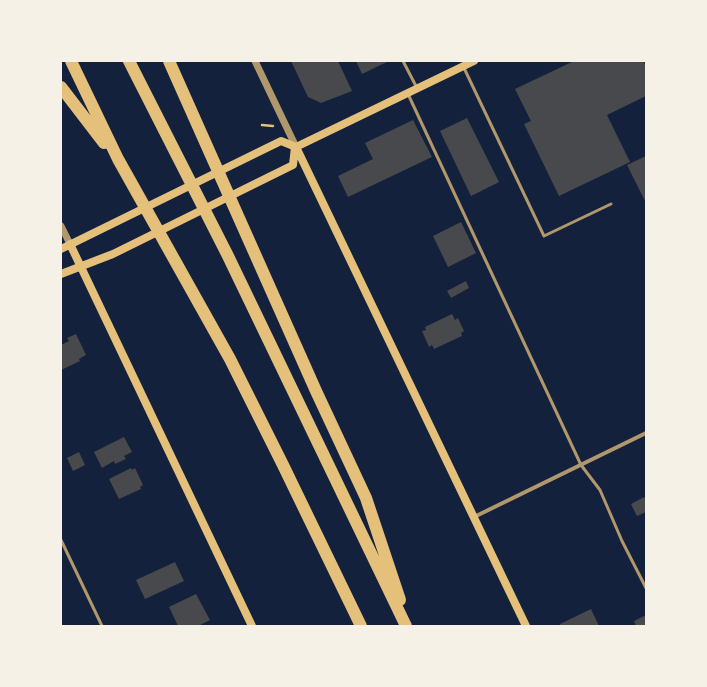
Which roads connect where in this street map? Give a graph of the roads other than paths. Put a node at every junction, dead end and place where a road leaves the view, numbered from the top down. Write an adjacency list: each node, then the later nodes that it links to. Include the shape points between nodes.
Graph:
1 (71, 61): 12 (highway)
2 (129, 61): 27 (highway, via 228,256)
3 (169, 61): 28 (highway, via 366,498)
4 (255, 61): 11 (street)
5 (403, 61): 9 (lane)
6 (474, 61): 7 (main road)
7 (463, 66): 9 (main road); 13 (lane, via 544,236)
8 (61, 87): 12 (highway)
9 (417, 88): 10 (main road)
10 (408, 92): 11 (main road); 20 (lane)
11 (296, 147): 15 (main road, via 281,141); 17 (main road, via 293,165 113,254); 21 (main road)
12 (118, 159): 26 (highway, via 241,380)
13 (611, 204)
14 (61, 226): 15 (street)
15 (70, 244): 16 (main road); 17 (main road)
16 (61, 249)
17 (80, 266): 18 (main road); 25 (main road)
18 (61, 274)
19 (646, 433): 20 (street)
20 (581, 465): 21 (street); 23 (lane, via 600,490)
21 (474, 517): 29 (main road)
22 (61, 540): 24 (lane)
23 (646, 588)
24 (102, 626)
25 (250, 626)
26 (361, 626)
27 (406, 626)
28 (409, 626)
29 (526, 626)

